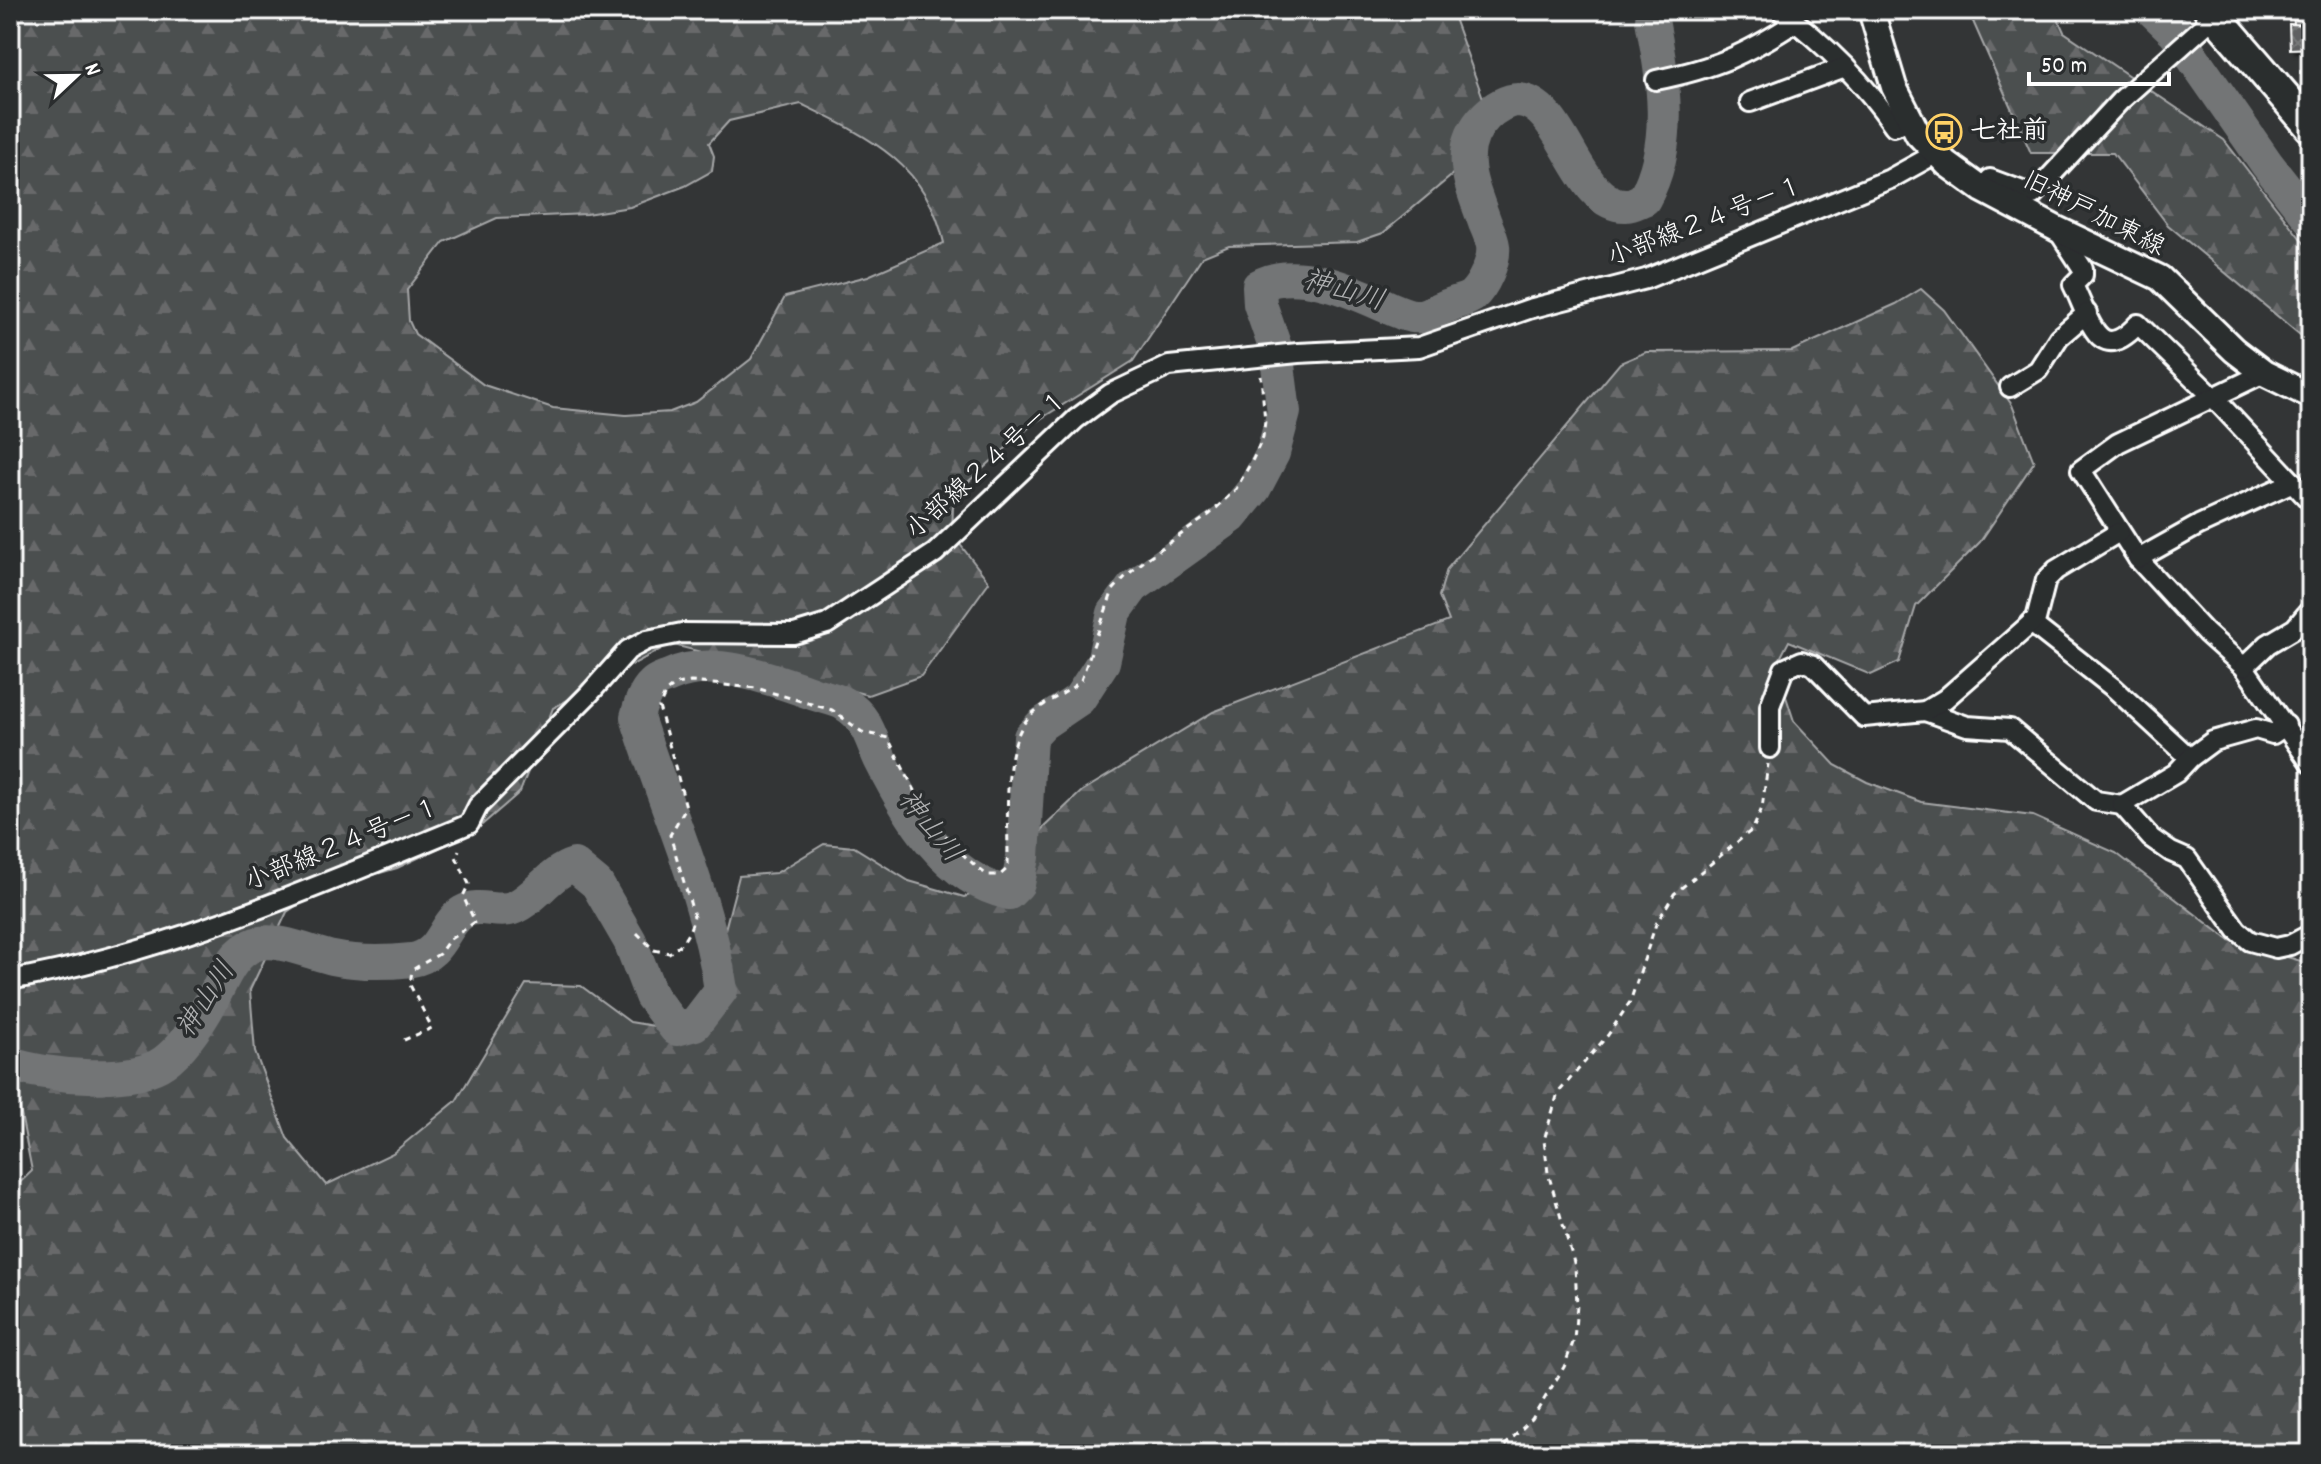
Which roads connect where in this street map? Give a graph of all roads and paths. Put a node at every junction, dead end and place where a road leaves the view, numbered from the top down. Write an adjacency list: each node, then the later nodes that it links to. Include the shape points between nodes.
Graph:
1 (1780, 10): 4 (street)
2 (1871, 10): 8 (street, 旧神戸加東線, via 1894,87)
3 (2210, 15): 9 (main road); 11 (street, via 2033,195 1990,179)
4 (1796, 22): 5 (street); 6 (street, via 1733,59)
5 (1845, 67): 7 (street); 8 (street, via 1894,126)
6 (1656, 80)
7 (1750, 102)
8 (1911, 120): 10 (street, 旧神戸加東線)
9 (2311, 127)
10 (1937, 153): 11 (street, 旧神戸加東線); 14 (street, 小部線２４号－１, via 1890,179 1646,279 1529,309 1419,347)
11 (1983, 190): 12 (street, 旧神戸加東線)
12 (2057, 229): 13 (street, via 2083,269 2073,285); 15 (street, 旧神戸加東線, via 2160,278)
13 (2087, 313): 16 (street, via 2059,337 2038,370); 18 (street, via 2100,338 2110,343 2121,341 2138,324)
14 (1260, 357): 32 (street, 小部線２４号－１, via 1169,366 1110,394 1076,419 935,553 827,624 794,634 682,633 628,650 478,806); 33 (path, via 1263,437 1236,489 1113,590 1081,680 1020,727 1011,752 1008,868 1000,875 987,875 945,836 888,738 862,732 832,710 756,688 676,684 659,707 686,807 670,835 694,916 691,930 669,953 654,950)
15 (2264, 373): 17 (street, 旧神戸加東線); 18 (street)
16 (2010, 387)
17 (2311, 396)
18 (2213, 397): 19 (street); 21 (street, via 2118,443 2081,470)
19 (2293, 482): 20 (street); 22 (street)
20 (2311, 502)
21 (2119, 532): 22 (street); 24 (street, via 2046,580)
22 (2138, 559): 25 (street)
23 (2311, 609): 25 (street)
24 (2031, 623): 26 (street); 29 (street, via 2115,689)
25 (2244, 667): 27 (street)
26 (1925, 711): 28 (street, via 1864,717 1813,665 1802,661 1784,669 1770,706); 31 (street, via 1967,726 2010,729 2096,801)
27 (2286, 725): 29 (street, via 2273,734 2256,729 2213,741); 30 (street)
28 (1770, 748): 37 (path, via 1762,808 1753,829 1674,894 1656,924 1630,1002 1558,1093 1544,1140 1575,1266 1574,1340 1532,1419)
29 (2190, 758): 31 (street, via 2176,773)
30 (2311, 764)
31 (2122, 805): 34 (street, via 2151,838 2187,859 2250,941 2276,948)
32 (469, 824): 35 (street, 小部線２４号－１, via 202,930); 36 (path, via 456,857 469,884 463,896 475,922 412,970 410,985 432,1028)
33 (637, 933)
34 (2311, 938)
35 (10, 980)
36 (404, 1040)
37 (1496, 1454)

